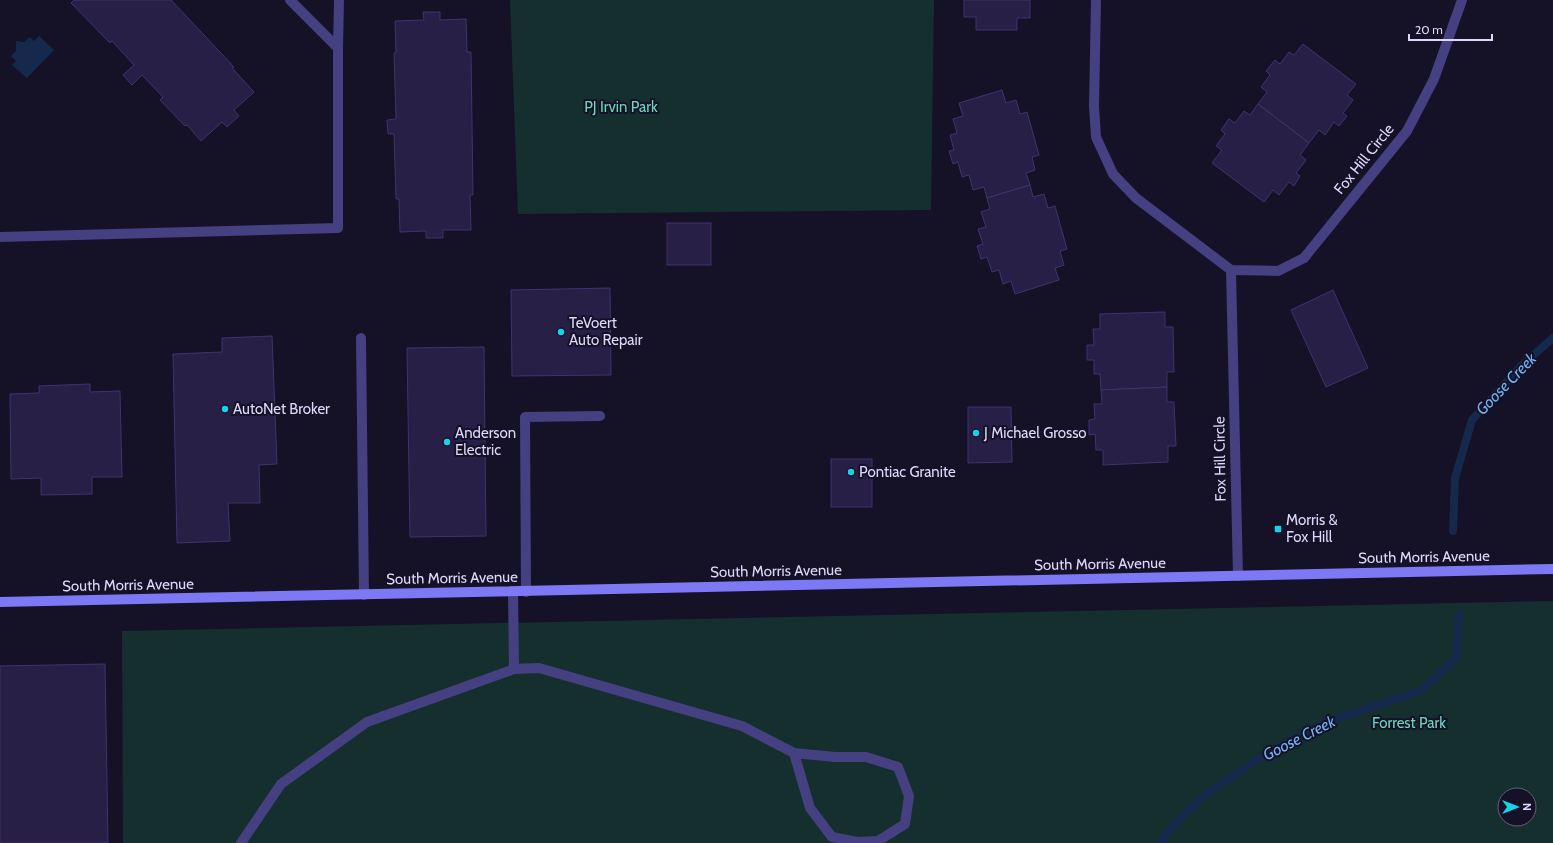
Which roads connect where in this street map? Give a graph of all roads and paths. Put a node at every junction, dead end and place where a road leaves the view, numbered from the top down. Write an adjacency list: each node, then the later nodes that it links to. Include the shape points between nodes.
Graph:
1 (290, 0): 5 (lane)
2 (339, 0): 5 (lane)
3 (1096, 0): 7 (lane, via 1096,137 1113,174 1136,198)
4 (1462, 0): 7 (lane, Fox Hill Circle, via 1434,79 1407,131 1304,258 1278,271)
5 (338, 48): 6 (lane, via 338,228)
6 (0, 237)
7 (1231, 270): 11 (lane, Fox Hill Circle)
8 (360, 338): 14 (lane)
9 (600, 416): 13 (lane, via 525,417)
10 (1553, 569): 11 (main road, South Morris Avenue)
11 (1238, 576): 13 (main road, South Morris Avenue)
12 (513, 592): 13 (main road, South Morris Avenue); 14 (main road, South Morris Avenue); 16 (lane)
13 (526, 592)
14 (364, 595): 15 (main road, South Morris Avenue)
15 (0, 602)
16 (514, 669): 17 (lane, via 539,668 742,726); 18 (lane, via 367,722 281,784)
17 (794, 753): 17 (lane, via 810,808 832,837 857,842 878,841 906,824 909,796 898,767 866,757)
18 (241, 843)

